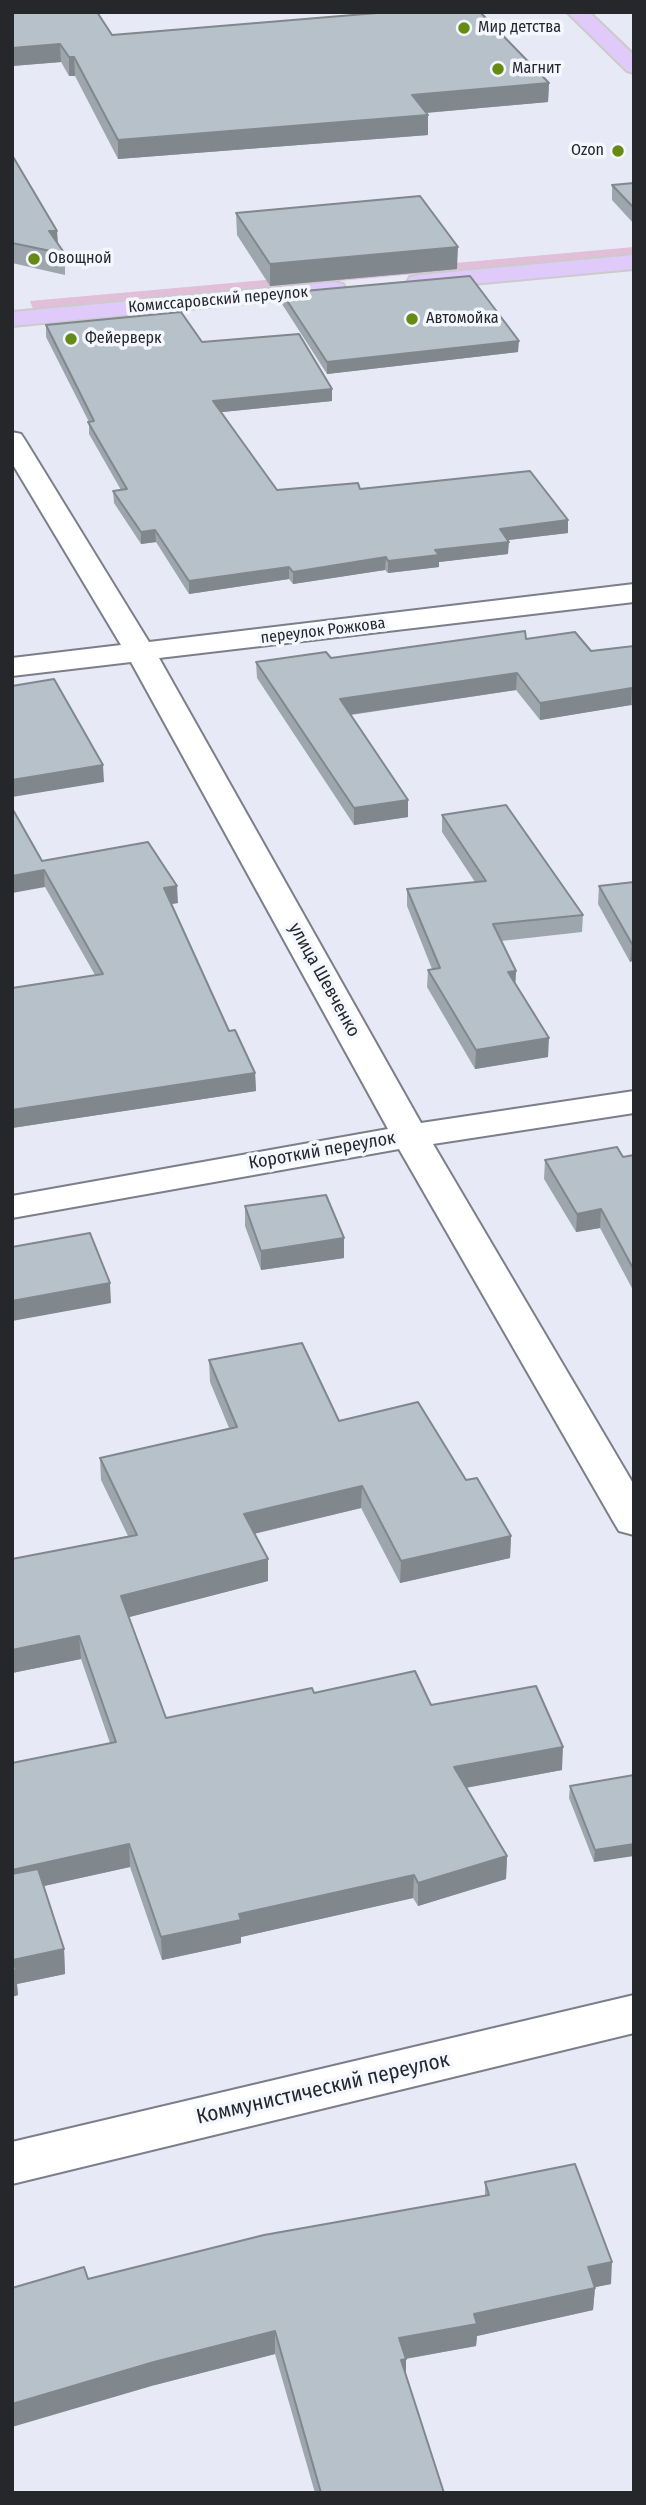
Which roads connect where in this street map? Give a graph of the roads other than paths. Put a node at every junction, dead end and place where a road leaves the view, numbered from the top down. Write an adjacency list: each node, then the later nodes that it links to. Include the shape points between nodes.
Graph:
1 (577, 12): 2 (main road)
2 (634, 68)
3 (634, 241): 4 (main road)
4 (415, 261)
5 (634, 262): 6 (main road)
6 (399, 283)
7 (12, 297): 8 (main road, Комиссаровский переулок, via 351,277)
8 (12, 318)
9 (12, 440): 11 (street, улица Шевченко)
10 (634, 593): 11 (street, переулок Рожкова)
11 (141, 653): 12 (street, переулок Рожкова); 14 (street, улица Шевченко)
12 (12, 667)
13 (634, 1102): 14 (street, Короткий переулок)
14 (410, 1136): 15 (street, Короткий переулок); 16 (street, улица Шевченко)
15 (12, 1207)
16 (634, 1521)
17 (634, 2014): 18 (street, Коммунистический переулок)
18 (12, 2163)

